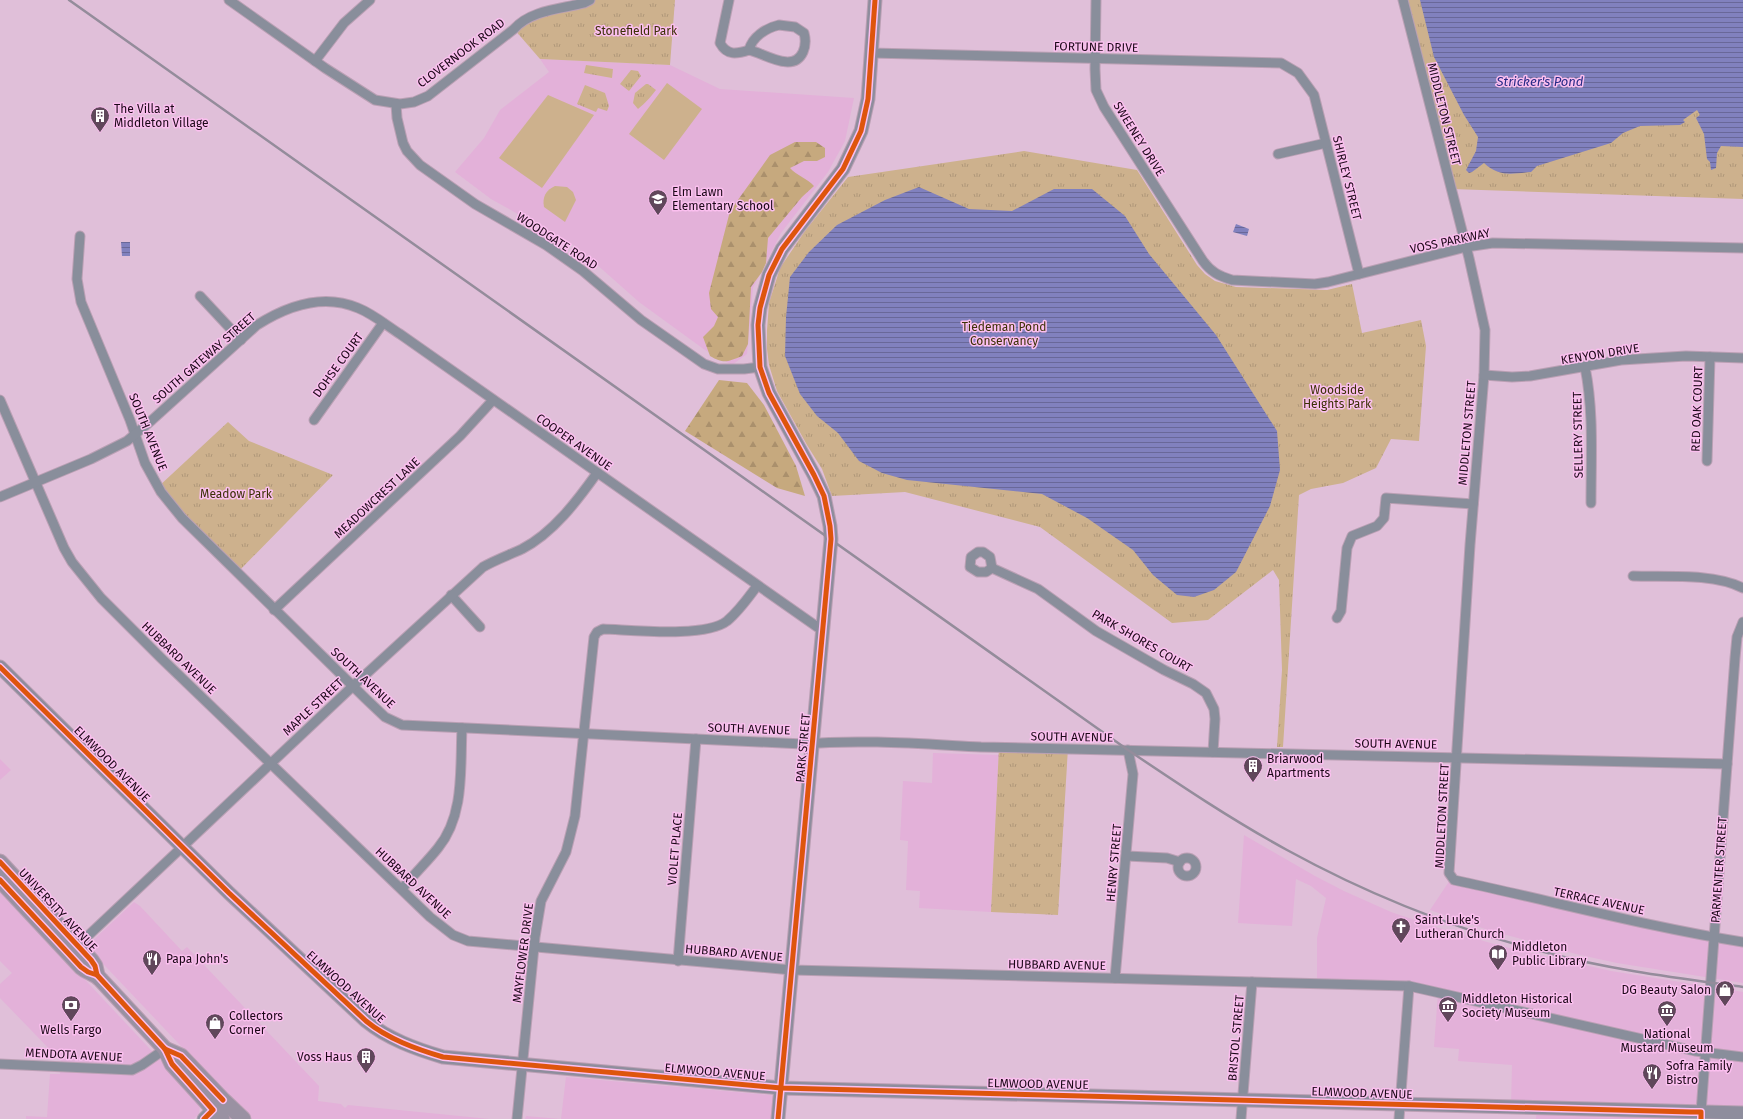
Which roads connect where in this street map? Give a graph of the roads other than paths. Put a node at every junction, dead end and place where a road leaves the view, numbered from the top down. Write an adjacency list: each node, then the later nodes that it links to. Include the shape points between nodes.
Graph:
1 (229, 0): 11 (street, CLOVERNOOK ROAD)
2 (370, 0): 11 (street, via 344,23)
3 (590, 0): 13 (street, CLOVERNOOK ROAD, via 528,18 428,96 414,102)
4 (729, 0): 8 (street, via 720,43 732,54)
5 (875, 0): 9 (street, PARK STREET)
6 (1096, 0): 10 (street, SWEENEY DRIVE)
7 (1403, 0): 17 (street, MIDDLETON STREET)
8 (749, 50): 8 (street, via 750,43 779,25 795,27 804,33 806,38 802,55 789,61 776,60)
9 (871, 53): 10 (street, FORTUNE DRIVE); 27 (street, PARK STREET, via 868,99 857,139 843,168 782,248 769,275 758,325)
10 (1095, 59): 12 (street, FORTUNE DRIVE, via 1281,63 1298,73); 19 (street, SWEENEY DRIVE, via 1096,90 1104,107 1203,261)
11 (315, 61): 13 (street, CLOVERNOOK ROAD, via 375,100)
12 (1309, 88): 14 (street, SHIRLEY STREET, via 1314,95)
13 (396, 104): 27 (street, WOODGATE ROAD, via 403,143 420,165 475,204 546,245 592,277 641,320 704,364 722,369)
14 (1326, 143): 15 (street); 20 (street, SHIRLEY STREET)
15 (1278, 154)
16 (80, 236): 33 (street, SOUTH AVENUE, via 77,279 81,302)
17 (1466, 247): 18 (street, VOSS PARKWAY, via 1508,242); 20 (street, VOSS PARKWAY); 29 (street, MIDDLETON STREET, via 1485,330)
18 (1743, 248)
19 (1215, 274): 20 (street, VOSS PARKWAY, via 1232,280 1315,284)
20 (1359, 274)
21 (200, 296): 24 (street)
22 (299, 305): 23 (street, COOPER AVENUE, via 322,302 346,304 370,314); 24 (street, SOUTH GATEWAY STREET, via 272,316)
23 (383, 323): 31 (street, COOPER AVENUE); 32 (street, DOHSE COURT)
24 (241, 340): 33 (street, SOUTH GATEWAY STREET)
25 (1710, 357): 26 (street, KENYON DRIVE); 28 (street, KENYON DRIVE, via 1621,360); 34 (street, RED OAK COURT)
26 (1743, 358)
27 (760, 367): 49 (street, PARK STREET, via 769,393 814,475 828,510 831,539)
28 (1585, 367): 29 (street, KENYON DRIVE, via 1530,376); 38 (street, SELLERY STREET, via 1591,396)
29 (1484, 375): 39 (street, MIDDLETON STREET)
30 (0, 400): 36 (street, HUBBARD AVENUE)
31 (493, 400): 35 (street, COOPER AVENUE); 45 (street, MEADOWCREST LANE, via 460,436)
32 (314, 420)
33 (135, 434): 36 (street, SOUTH GATEWAY STREET, via 110,450); 45 (street, SOUTH AVENUE, via 145,463 171,506)
34 (1707, 461)
35 (597, 473): 42 (street, COOPER AVENUE); 44 (street, MAPLE STREET, via 570,508 545,531 522,549 483,567)
36 (34, 482): 37 (street, SOUTH GATEWAY STREET); 60 (street, HUBBARD AVENUE, via 66,552 101,598)
37 (0, 496)
38 (1591, 503)
39 (1472, 504): 46 (street, via 1386,498 1384,518 1377,526 1352,536 1346,548 1341,611); 59 (street, MIDDLETON STREET)
40 (992, 568): 58 (street, PARK SHORES COURT, via 1038,589 1096,631 1206,693 1214,709)
41 (1633, 576): 43 (street, via 1712,579 1732,582)
42 (757, 586): 49 (street, COOPER AVENUE); 54 (street, MAYFLOWER DRIVE, via 730,618 713,628 692,632 604,629 597,632 591,653)
43 (1743, 588)
44 (451, 595): 48 (street); 52 (street, MAPLE STREET)
45 (274, 610): 52 (street, SOUTH AVENUE)
46 (1337, 618)
47 (1743, 622): 50 (street, PARMENTER STREET, via 1737,637)
48 (480, 627)
49 (823, 632): 56 (street, PARK STREET)
50 (1739, 658): 61 (street, PARMENTER STREET)
51 (0, 667): 62 (street, ELMWOOD AVENUE)
52 (353, 686): 53 (street, SOUTH AVENUE, via 385,717 402,725); 60 (street, MAPLE STREET)
53 (462, 728): 54 (street, SOUTH AVENUE); 68 (street, via 460,785 454,816 439,848)
54 (583, 733): 55 (street, SOUTH AVENUE); 71 (street, MAYFLOWER DRIVE, via 575,816 570,839 541,901)
55 (696, 739): 56 (street, SOUTH AVENUE); 73 (street, VIOLET PLACE)
56 (814, 743): 57 (street, SOUTH AVENUE, via 909,743); 74 (street, PARK STREET)
57 (1128, 750): 58 (street, SOUTH AVENUE); 63 (street, HENRY STREET, via 1133,774)
58 (1213, 752): 59 (street, SOUTH AVENUE)
59 (1457, 758): 61 (street, SOUTH AVENUE); 66 (street, MIDDLETON STREET, via 1449,873)
60 (270, 764): 62 (street, MAPLE STREET); 68 (street, HUBBARD AVENUE)
61 (1727, 764): 69 (street, PARMENTER STREET)
62 (182, 847): 72 (street, MAPLE STREET); 82 (street, ELMWOOD AVENUE, via 374,1028 412,1048 443,1057)
63 (1127, 856): 65 (street, via 1167,858); 75 (street, HENRY STREET)
64 (0, 862): 72 (main road, UNIVERSITY AVENUE)
65 (1180, 862)
66 (1452, 877): 69 (street, TERRACE AVENUE, via 1454,880 1561,905)
67 (0, 880): 72 (main road, UNIVERSITY AVENUE)
68 (402, 889): 71 (street, HUBBARD AVENUE, via 430,918 459,938)
69 (1714, 937): 70 (street, TERRACE AVENUE); 79 (street, PARMENTER STREET)
70 (1743, 942)
71 (534, 947): 73 (street, HUBBARD AVENUE); 82 (street, MAYFLOWER DRIVE)
72 (73, 950): 78 (main road, UNIVERSITY AVENUE, via 92,961 96,975)
73 (678, 961): 74 (street, HUBBARD AVENUE)
74 (792, 970): 75 (street, HUBBARD AVENUE); 83 (street, PARK STREET)
75 (1115, 978): 76 (street, HUBBARD AVENUE)
76 (1252, 982): 77 (street, HUBBARD AVENUE); 84 (street, BRISTOL STREET)
77 (1409, 986): 79 (street, HUBBARD AVENUE); 85 (street)
78 (165, 1049): 81 (street, MENDOTA AVENUE, via 132,1070); 86 (main road, UNIVERSITY AVENUE, via 181,1056)
79 (1706, 1053): 80 (street, HUBBARD AVENUE); 88 (street, PARMENTER STREET)
80 (1743, 1057)
81 (0, 1064)
82 (522, 1065): 83 (street, ELMWOOD AVENUE); 90 (street, MAYFLOWER DRIVE)
83 (781, 1088): 84 (street, ELMWOOD AVENUE); 91 (street, PARK STREET)
84 (1243, 1100): 85 (street, ELMWOOD AVENUE); 92 (street, BRISTOL STREET)
85 (1400, 1104): 88 (street, ELMWOOD AVENUE); 93 (street)
86 (215, 1112): 89 (main road, UNIVERSITY AVENUE)
87 (1743, 1113): 88 (street, ELMWOOD AVENUE)
88 (1701, 1116)
89 (243, 1119)
90 (517, 1119)
91 (778, 1119)
92 (1241, 1119)
93 (1399, 1119)

